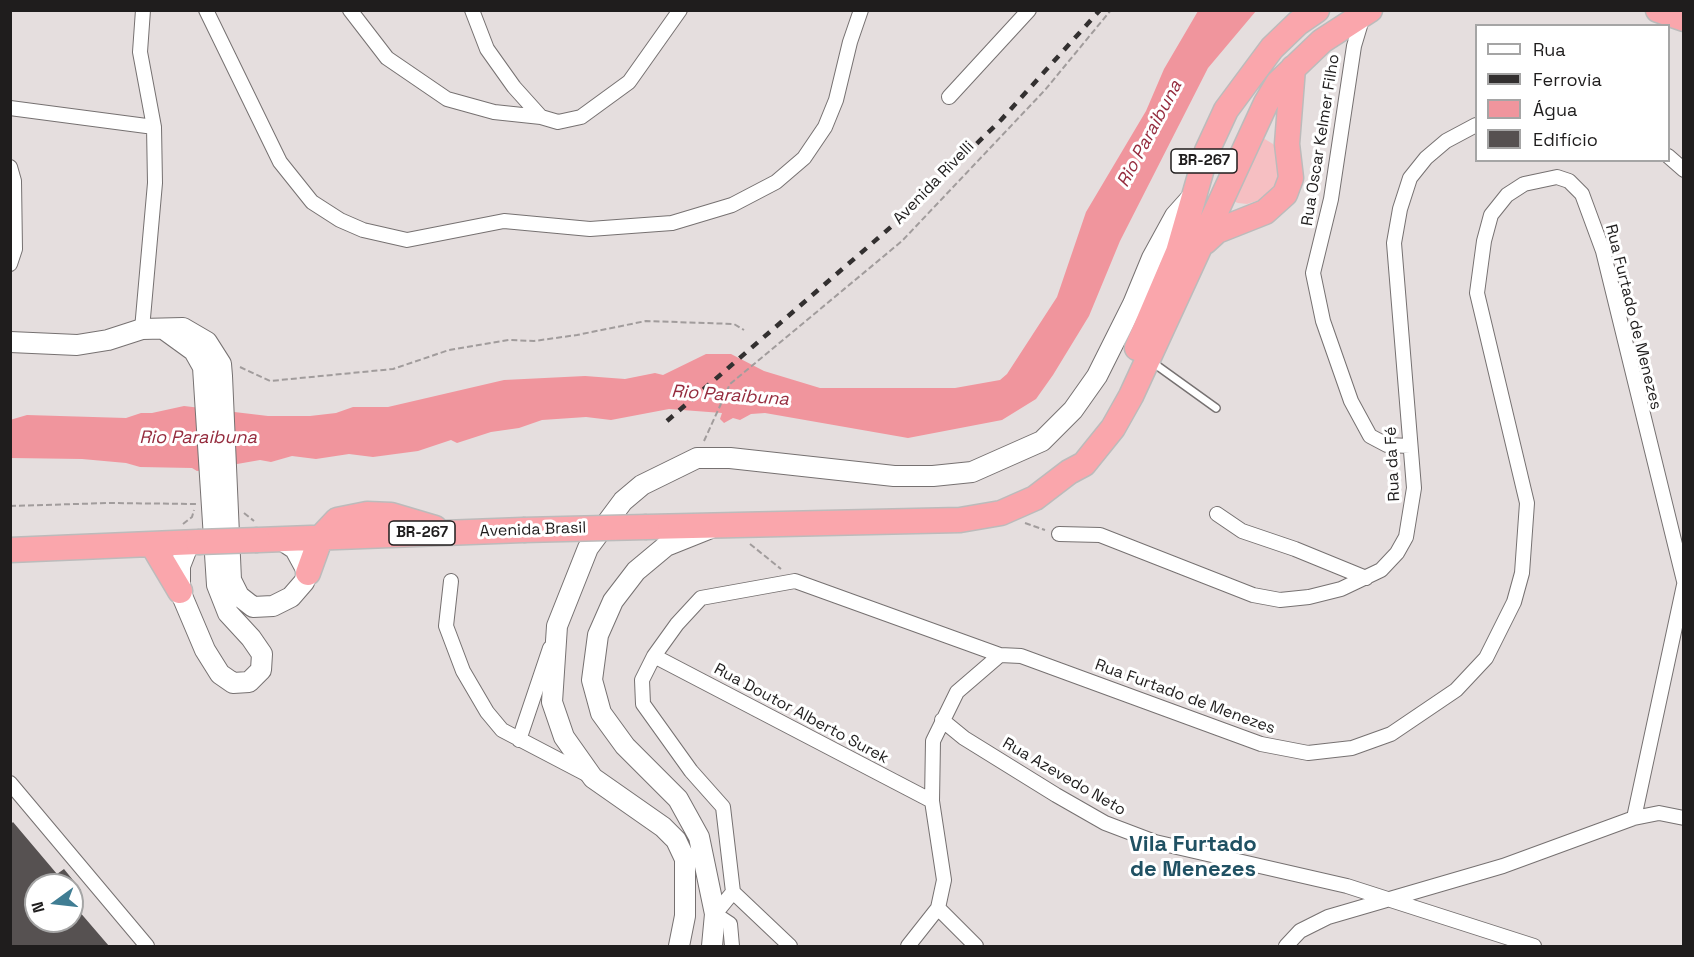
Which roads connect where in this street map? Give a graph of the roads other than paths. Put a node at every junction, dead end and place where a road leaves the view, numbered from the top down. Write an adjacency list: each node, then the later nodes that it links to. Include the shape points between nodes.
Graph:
1 (143, 10): 18 (street, via 140,52)
2 (206, 10): 6 (street, via 280,162 312,202 363,230 407,240 504,221 590,229 672,223 732,205 776,182 804,158 825,127)
3 (350, 10): 15 (street, via 387,57 447,99 494,112)
4 (472, 10): 15 (street, via 487,49)
5 (680, 10): 15 (street, via 629,82 581,117 558,122)
6 (861, 10)
7 (1029, 10): 13 (street)
8 (1317, 10): 20 (highway, BR-267, via 1298,23 1249,75 1226,110)
9 (1658, 10): 11 (highway)
10 (1367, 12): 12 (highway, BR-267, via 1322,41); 35 (street, Rua Oscar Kelmer Filho, via 1354,46 1331,199 1313,273 1323,321 1350,401 1370,436 1387,445)
11 (1683, 19)
12 (1293, 68): 16 (highway, BR-267, via 1278,84); 19 (highway)
13 (949, 97)
14 (10, 108): 18 (street)
15 (540, 117)
16 (1254, 126): 19 (highway); 20 (highway, BR-267, via 1230,129 1219,135); 25 (highway, BR-267)
17 (1475, 126): 35 (street, Rua da Fé, via 1446,141 1426,158 1410,178 1400,209 1394,243)
18 (154, 127): 29 (street, via 156,183)
19 (1287, 144): 26 (highway, via 1291,178 1285,194)
20 (1207, 151): 24 (highway, BR-267); 25 (highway, BR-267, via 1206,185 1210,196)
21 (1670, 158): 23 (street)
22 (10, 167): 28 (street, via 14,181 15,249)
23 (1683, 170)
24 (1194, 195): 32 (highway, BR-267); 50 (main road, via 1175,216 1152,258 1096,376 1073,410 1042,441 972,472 933,476 697,458 664,472 623,501 588,548)
25 (1220, 205): 26 (highway); 27 (highway, BR-267)
26 (1256, 215): 27 (highway, via 1217,231)
27 (1204, 243): 32 (highway, BR-267)
28 (10, 264)
29 (142, 329): 30 (main road); 31 (main road, via 85,344)
30 (165, 330): 33 (main road, via 194,351); 33 (main road, via 183,328 196,333 216,353)
31 (10, 342)
32 (1145, 350): 34 (lane); 38 (highway, BR-267, via 1103,418 1075,454 1069,472 1035,498 1001,513 960,520)
33 (213, 376): 36 (main road)
34 (1216, 408)
35 (1410, 446): 46 (street, Rua da Fé, via 1414,488 1406,537 1381,570)
36 (220, 503): 45 (main road, via 231,580 239,596 253,607 273,606 291,597); 49 (main road, via 219,595 228,613 262,654 261,670 256,677 233,684 220,674 205,650)
37 (1217, 514): 46 (street, via 1242,531)
38 (722, 527): 41 (highway, Avenida Brasil / BR-267, bridge, via 445,532 411,519 367,514 337,520); 63 (main road, via 666,546 636,571 613,601 598,635 592,680 602,713 625,746 678,799 699,837)
39 (1059, 534): 46 (street, Rua da Fé, via 1100,535 1252,595 1280,600 1341,589)
40 (266, 535): 41 (highway); 42 (highway, bridge); 45 (main road, via 295,549)
41 (321, 537): 45 (highway)
42 (193, 542): 43 (highway); 49 (main road, via 180,566)
43 (152, 544): 44 (highway); 49 (highway)
44 (10, 550)
45 (308, 573)
46 (1366, 578)
47 (452, 581): 54 (street, via 446,626 463,671 502,730)
48 (1683, 583): 51 (street, Rua Furtado de Menezes, via 1603,251 1582,194 1569,181 1557,177 1524,184 1507,195 1491,214 1484,241 1477,293 1527,503 1522,573 1514,602 1486,658 1456,690 1391,734 1352,748 1308,753 1261,744 1021,656); 58 (street, Rua Furtado de Menezes)
49 (180, 591)
50 (557, 626): 54 (street); 55 (main road, via 552,702 564,737)
51 (1000, 655): 52 (street, Rua Furtado de Menezes, via 795,581 701,598); 53 (street, via 957,692)
52 (654, 656): 57 (street, Rua Doutor Alberto Surek); 60 (street, via 642,680 643,704 723,807)
53 (942, 720): 57 (street, via 933,741); 61 (street, Rua Azevedo Neto, via 964,738 1105,823 1155,842 1347,886)
54 (519, 740): 55 (street)
55 (593, 778): 64 (main road, via 663,826 676,840 685,859)
56 (10, 783): 65 (street)
57 (932, 801): 62 (street, via 944,880)
58 (1634, 818): 59 (street, via 1659,813); 61 (street, via 1503,866)
59 (1683, 818)
60 (733, 892): 63 (street); 69 (street)
61 (1388, 900): 72 (street, via 1328,917 1300,932); 73 (street, Rua Azevedo Neto)
62 (938, 908): 70 (street); 71 (street)
63 (715, 914): 64 (main road); 67 (main road); 68 (street, via 730,924)
64 (685, 916): 66 (main road)
65 (147, 946)
66 (679, 946)
67 (712, 946)
68 (732, 946)
69 (790, 946)
70 (908, 946)
71 (976, 946)
72 (1286, 946)
73 (1534, 946)

